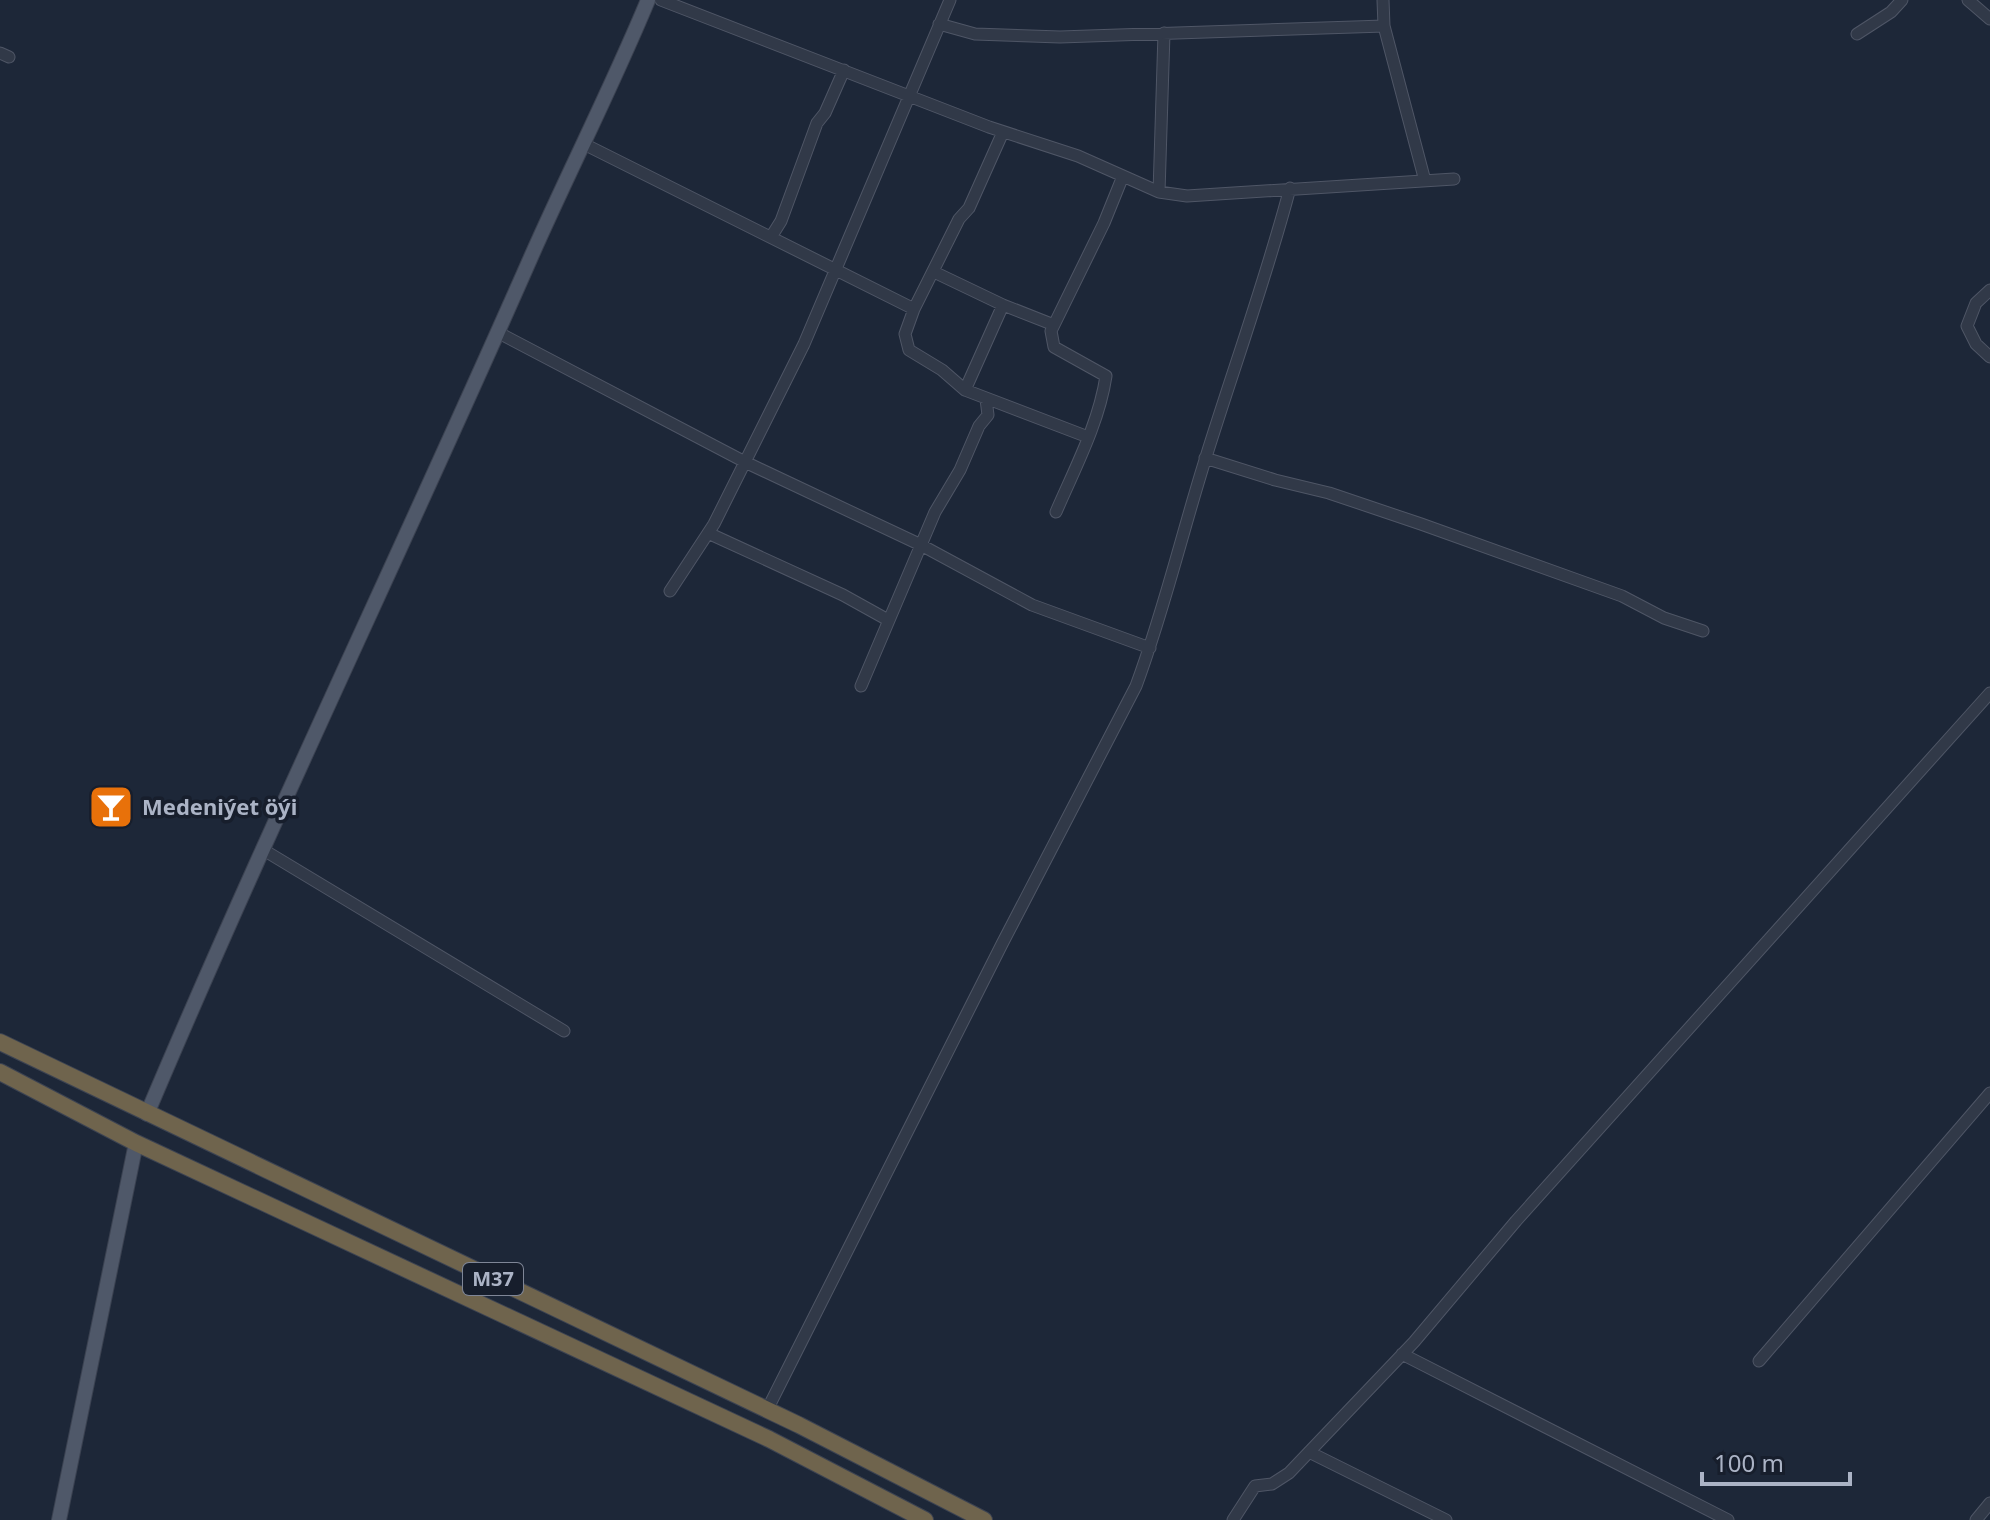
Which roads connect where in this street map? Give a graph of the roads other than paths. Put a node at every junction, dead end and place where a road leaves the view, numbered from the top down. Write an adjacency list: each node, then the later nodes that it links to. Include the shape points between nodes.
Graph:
1 (648, 0): 15 (main road)
2 (661, 0): 12 (street)
3 (950, 0): 8 (street)
4 (1383, 0): 9 (street)
5 (1902, 0): 11 (street)
6 (1968, 0): 7 (street)
7 (1990, 19)
8 (939, 24): 10 (street, via 975,34); 13 (street)
9 (1384, 26): 10 (street); 18 (street)
10 (1164, 33): 20 (street)
11 (1857, 34)
12 (844, 70): 13 (street); 21 (street)
13 (909, 95): 14 (street); 22 (street)
14 (1003, 132): 16 (street); 23 (street)
15 (584, 144): 21 (street); 28 (main road)
16 (1123, 176): 20 (street); 27 (street)
17 (1454, 179): 18 (street)
18 (1425, 181): 19 (street)
19 (1290, 188): 20 (street, via 1187,196); 33 (street)
20 (1159, 192)
21 (771, 237): 22 (street)
22 (836, 269): 26 (street); 34 (street)
23 (934, 272): 25 (street); 26 (street)
24 (1990, 290): 29 (street, via 1976,303 1967,326)
25 (1003, 305): 27 (street); 30 (street)
26 (914, 309): 30 (street, via 905,334 909,350)
27 (1054, 325): 32 (street, via 1054,347 1106,376)
28 (499, 333): 34 (street); 44 (main road)
29 (1990, 357)
30 (965, 390): 31 (street)
31 (986, 399): 32 (street); 37 (street, via 988,415)
32 (1088, 437): 35 (street)
33 (1205, 458): 40 (street, via 1421,524); 41 (street)
34 (745, 462): 36 (street); 37 (street)
35 (1056, 512)
36 (708, 533): 38 (street); 39 (street)
37 (921, 545): 39 (street); 41 (street, via 1032,605)
38 (670, 591)
39 (888, 620): 42 (street)
40 (1703, 631)
41 (1150, 648): 53 (street, via 1136,686)
42 (861, 686)
43 (1990, 693): 51 (street)
44 (262, 849): 45 (street); 49 (main road)
45 (564, 1031)
46 (0, 1042): 49 (highway, M37 / M37)
47 (0, 1072): 50 (highway, M37 / M37)
48 (1990, 1093): 52 (street)
49 (147, 1114): 53 (highway, M37 / M37)
50 (136, 1143): 56 (main road); 57 (highway, M37 / M37, via 769,1439)
51 (1402, 1354): 54 (street); 61 (street)
52 (1759, 1361)
53 (767, 1410): 58 (highway, M37 / M37)
54 (1309, 1452): 59 (street, via 1272,1484 1255,1486); 60 (street)
55 (1990, 1503): 62 (street)
56 (59, 1520)
57 (925, 1520)
58 (984, 1520)
59 (1233, 1520)
60 (1446, 1520)
61 (1728, 1520)
62 (1976, 1520)

